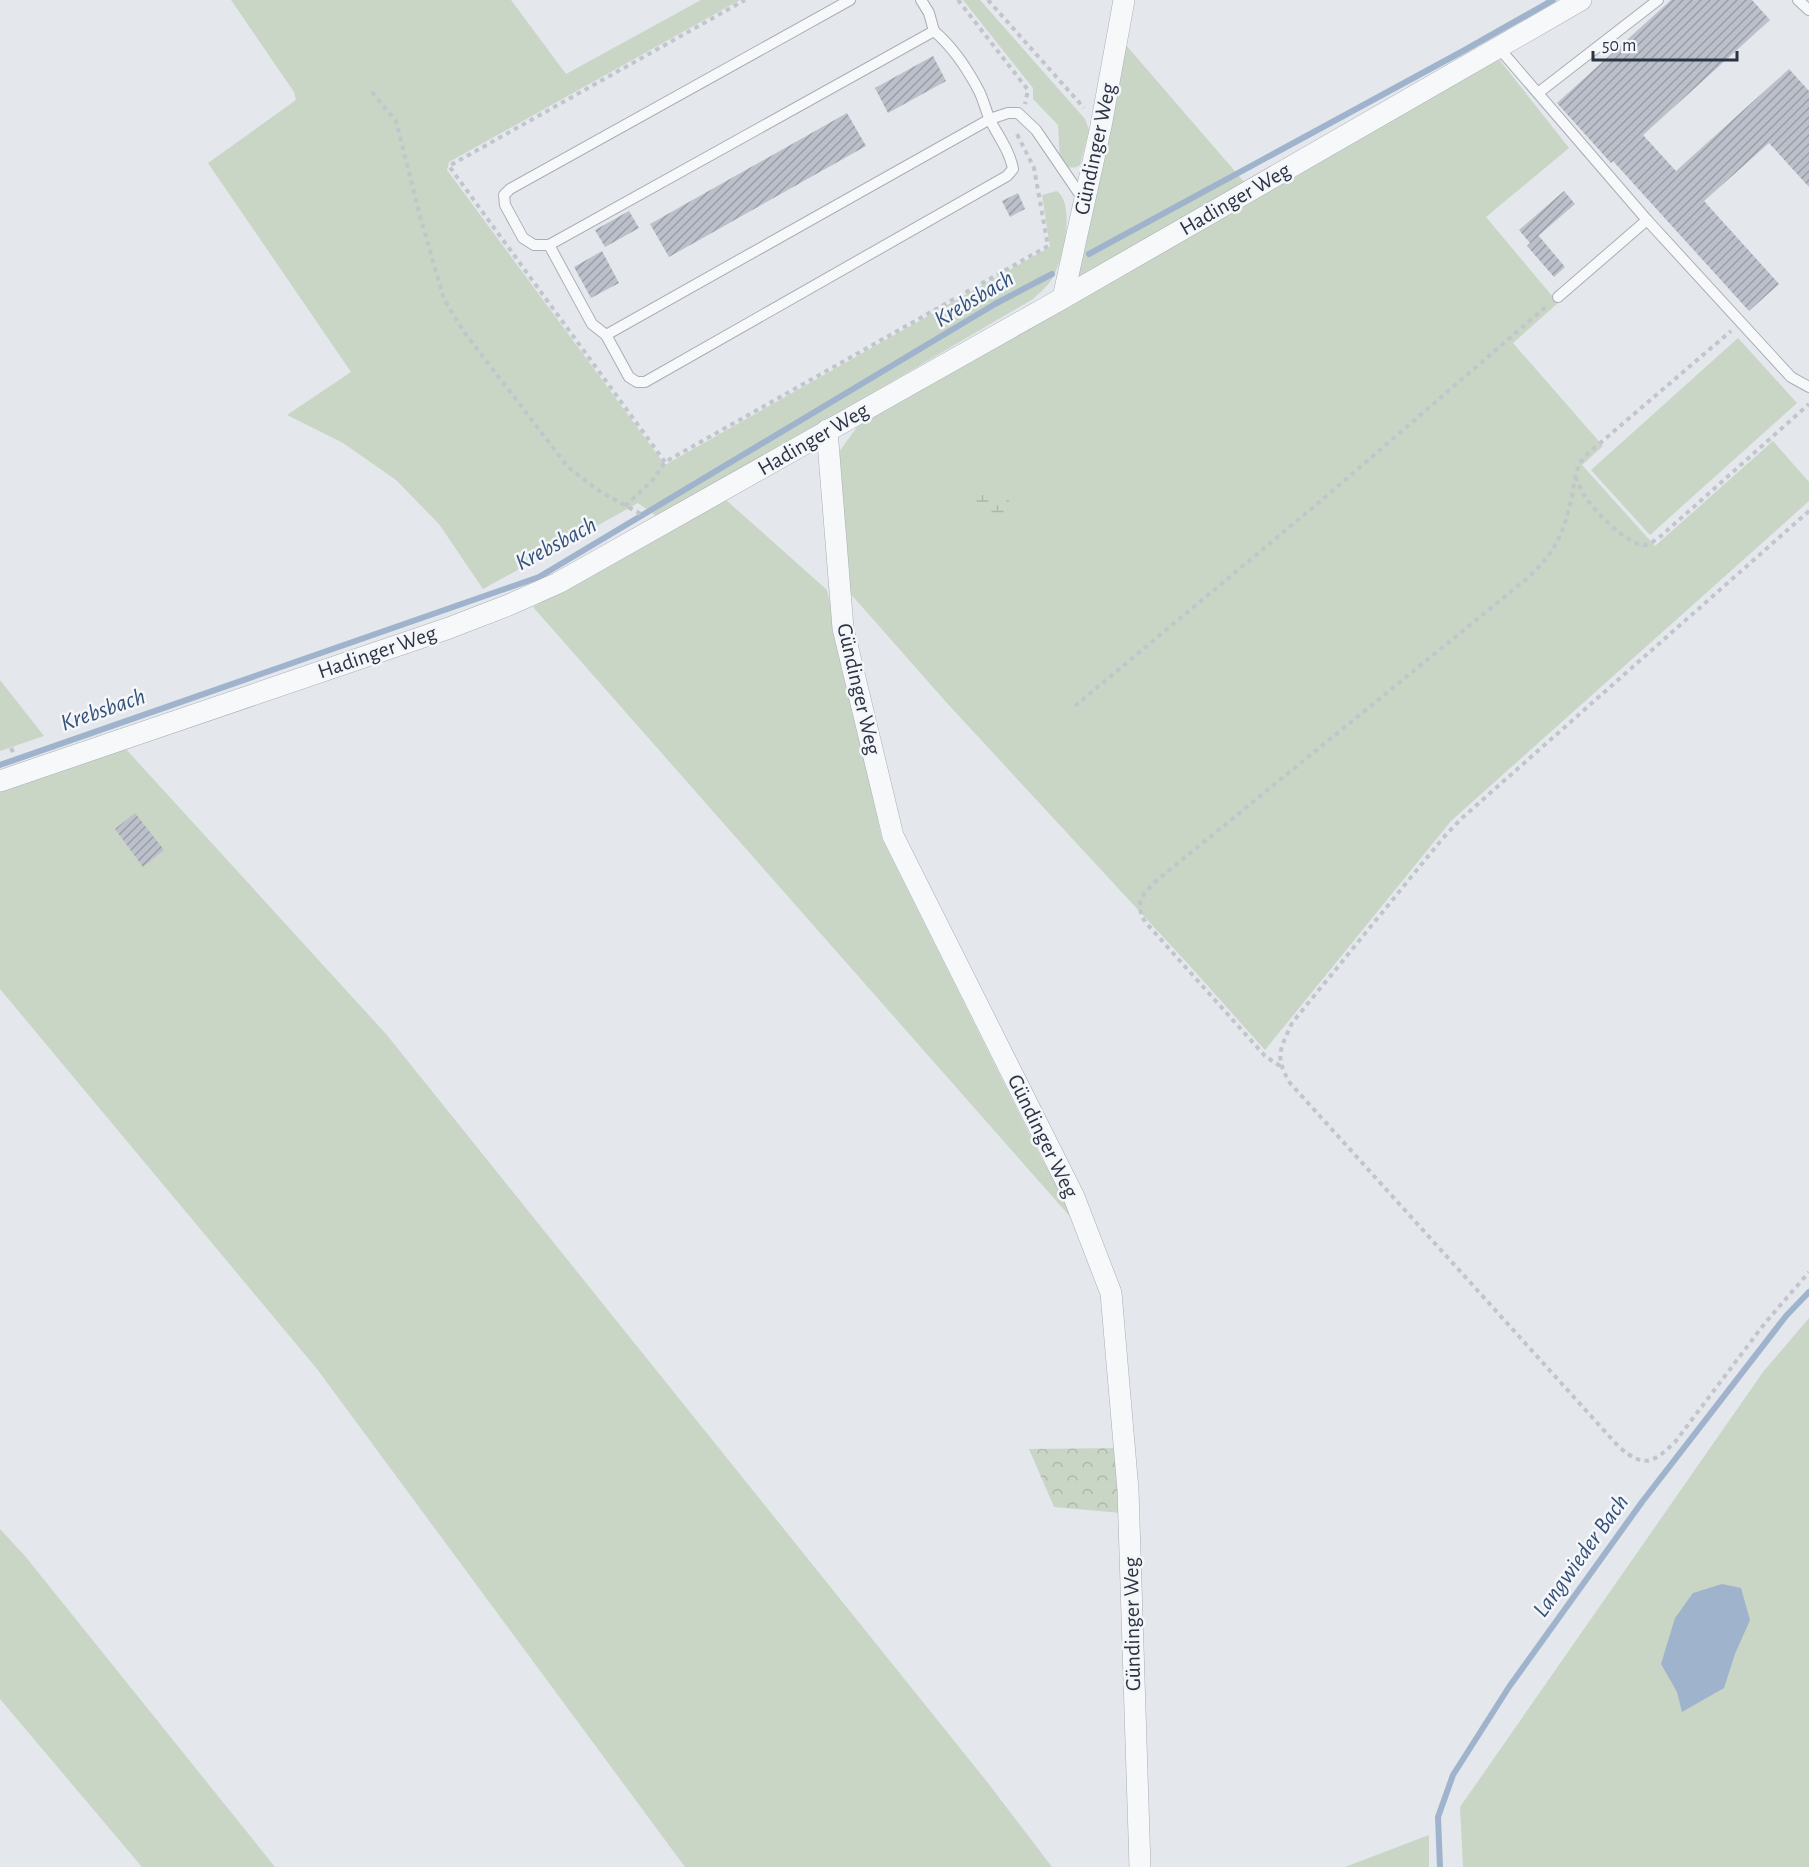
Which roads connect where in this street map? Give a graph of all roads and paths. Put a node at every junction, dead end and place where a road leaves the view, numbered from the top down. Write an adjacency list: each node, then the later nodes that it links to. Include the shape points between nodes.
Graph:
1 (746, 0): 28 (path, via 449,166)
2 (850, 0): 20 (lane, via 510,189 504,195 505,205 523,238 534,245)
3 (921, 0): 11 (lane)
4 (958, 0): 15 (path, via 1028,90)
5 (988, 0): 17 (path)
6 (1124, 0): 17 (street, Gündinger Weg)
7 (1581, 0): 12 (street, Hadinger Weg)
8 (1658, 0): 14 (lane)
9 (1798, 0): 10 (lane)
10 (1809, 10)
11 (934, 32): 16 (lane, via 959,57); 20 (lane)
12 (1498, 47): 14 (lane); 22 (street, Hadinger Weg)
13 (372, 92): 30 (path, via 396,121 444,299 464,332 568,467)
14 (1538, 93): 19 (lane)
15 (1022, 116): 16 (lane, via 1008,113); 18 (lane); 28 (path, via 1016,132 1034,168 1048,246)
16 (990, 119): 24 (lane); 24 (lane, via 1011,160 1013,169 1007,176 645,382 629,377)
17 (1101, 126): 18 (street, Gündinger Weg)
18 (1084, 200): 22 (street, Gündinger Weg)
19 (1647, 220): 21 (lane); 23 (lane)
20 (549, 245): 24 (lane, via 592,324)
21 (1558, 297): 33 (path)
22 (1063, 298): 27 (street, Hadinger Weg)
23 (1741, 322): 25 (lane, via 1791,377); 29 (path, via 1585,456 1577,465)
24 (606, 335)
25 (1809, 387)
26 (1809, 404): 29 (path, via 1661,536 1646,545 1636,544 1598,512)
27 (827, 430): 34 (street, Hadinger Weg, via 558,583 511,604); 37 (street, Gündinger Weg, via 843,628 893,836 1074,1197 1111,1293 1128,1490)
28 (665, 462): 30 (path, via 652,481)
29 (1575, 476): 35 (path, via 1560,538 1530,576 1156,881 1140,902 1141,916 1147,924 1265,1056)
30 (625, 506): 31 (path)
31 (630, 508)
32 (1809, 511): 35 (path, via 1443,837 1292,1023 1280,1053)
33 (1075, 706)
34 (0, 781)
35 (1281, 1067): 36 (path, via 1290,1083 1391,1196 1632,1458 1646,1462 1658,1458 1675,1442)
36 (1809, 1272)
37 (1140, 1867)

